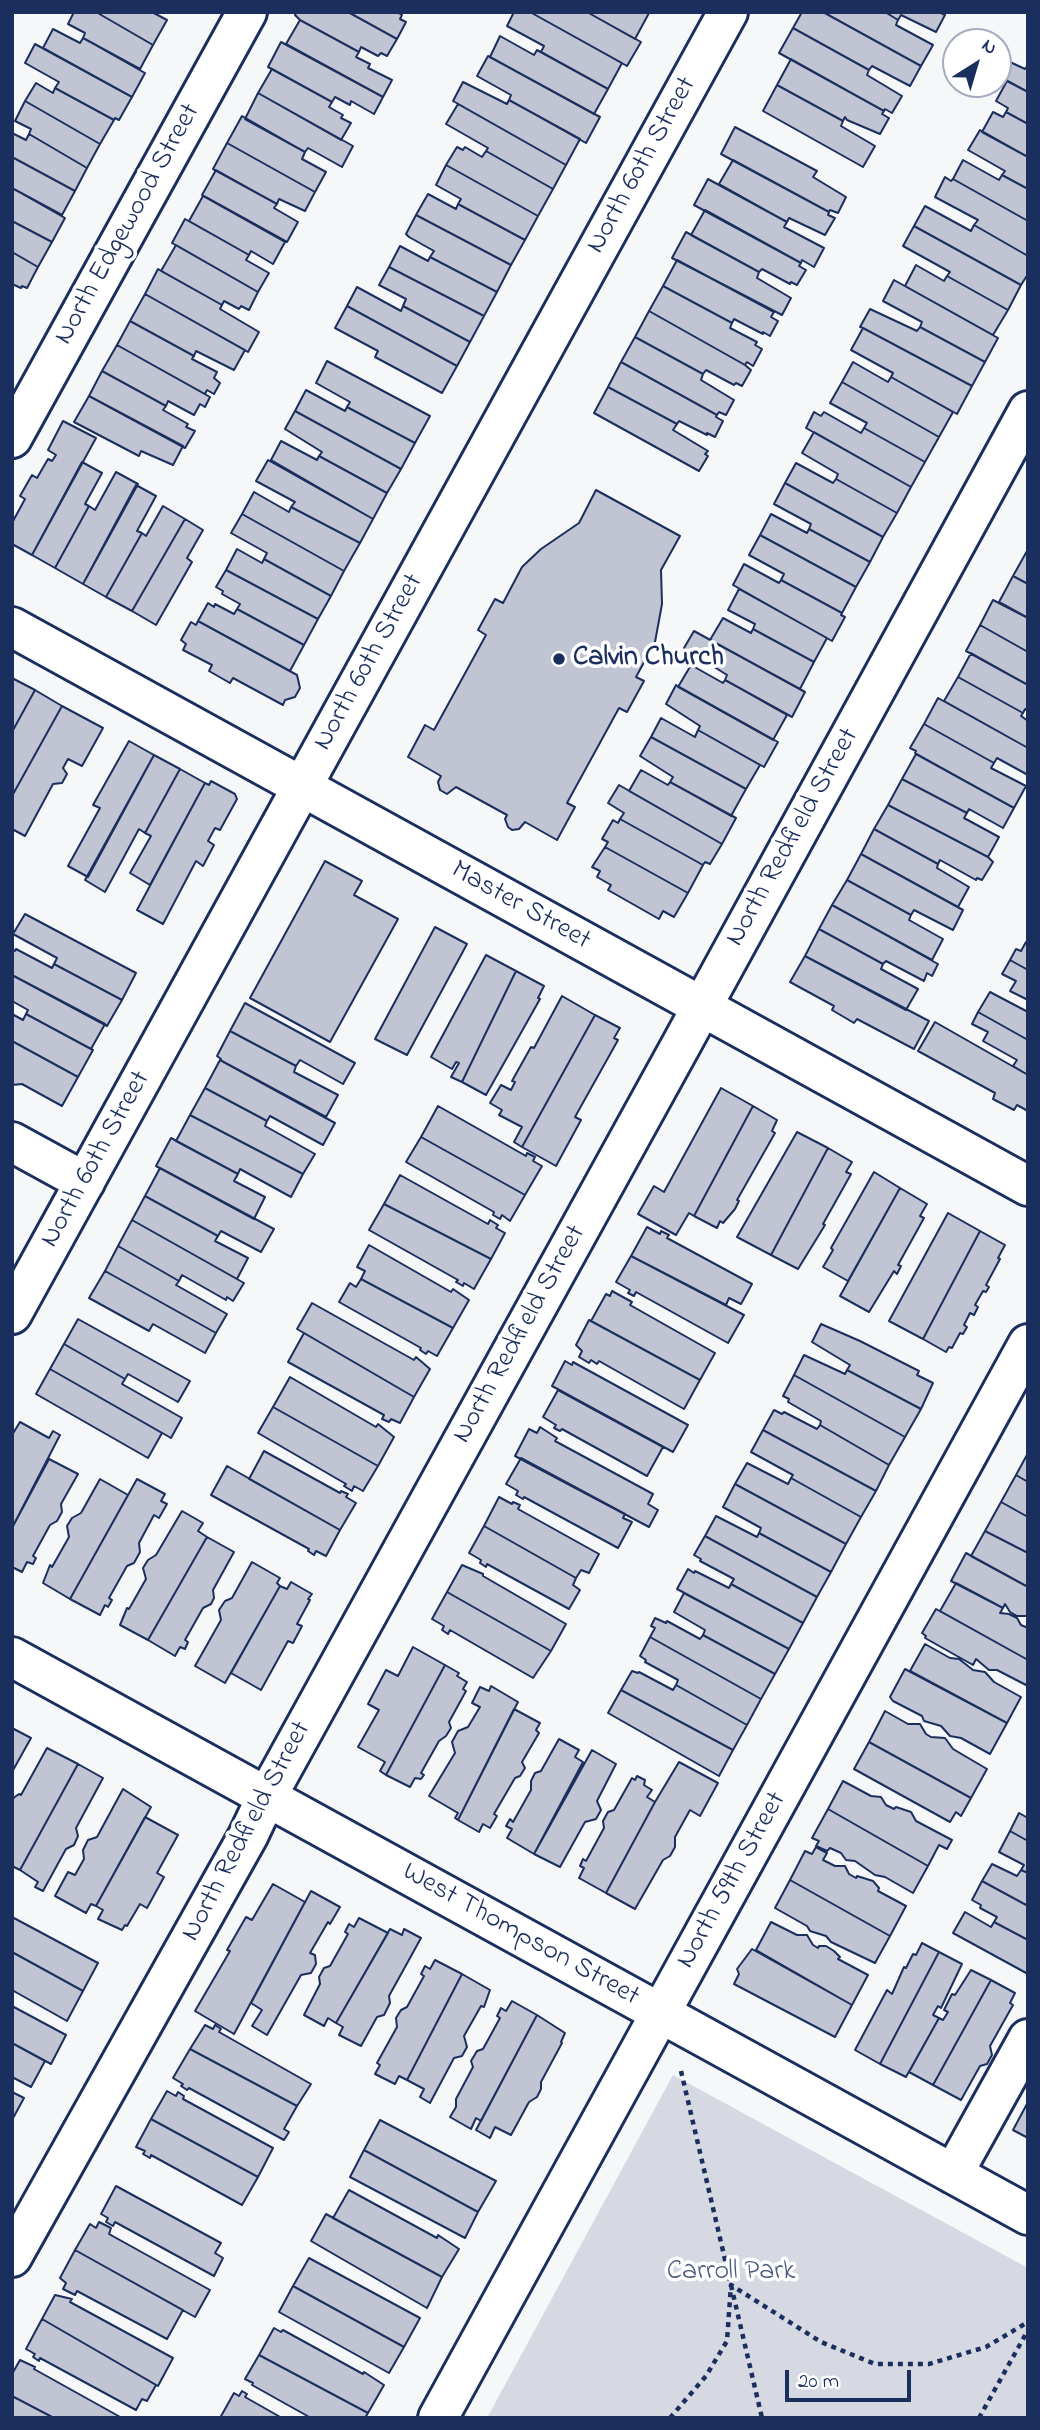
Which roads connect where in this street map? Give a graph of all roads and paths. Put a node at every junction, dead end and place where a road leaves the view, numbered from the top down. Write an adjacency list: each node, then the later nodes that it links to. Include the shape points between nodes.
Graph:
1 (247, 12): 4 (street, North Edgewood Street)
2 (728, 12): 6 (street, North 60th Street)
3 (1028, 411): 7 (street, North Redfield Street)
4 (12, 438)
5 (12, 627): 6 (street, Master Street)
6 (302, 787): 7 (street, Master Street); 9 (street, North 60th Street)
7 (700, 1007): 10 (street, Master Street); 14 (street, North Redfield Street)
8 (12, 1142): 9 (street)
9 (85, 1182): 11 (street, North 60th Street)
10 (1028, 1186)
11 (12, 1314)
12 (1028, 1343): 15 (street, North 59th Street)
13 (12, 1657): 14 (street, West Thompson Street)
14 (266, 1798): 15 (street, West Thompson Street); 20 (street, North Redfield Street)
15 (661, 2013): 18 (street, West Thompson Street); 24 (street, North 59th Street)
16 (1028, 2039): 18 (street)
17 (679, 2061): 21 (path)
18 (953, 2174): 19 (street, West Thompson Street)
19 (1028, 2215)
20 (12, 2257)
21 (731, 2285): 22 (path, via 821,2343 875,2364 929,2364 986,2347); 25 (path, via 727,2341 706,2376); 26 (path)
22 (1028, 2322)
23 (1028, 2330): 27 (path)
24 (438, 2418)
25 (670, 2418)
26 (762, 2418)
27 (979, 2418)

